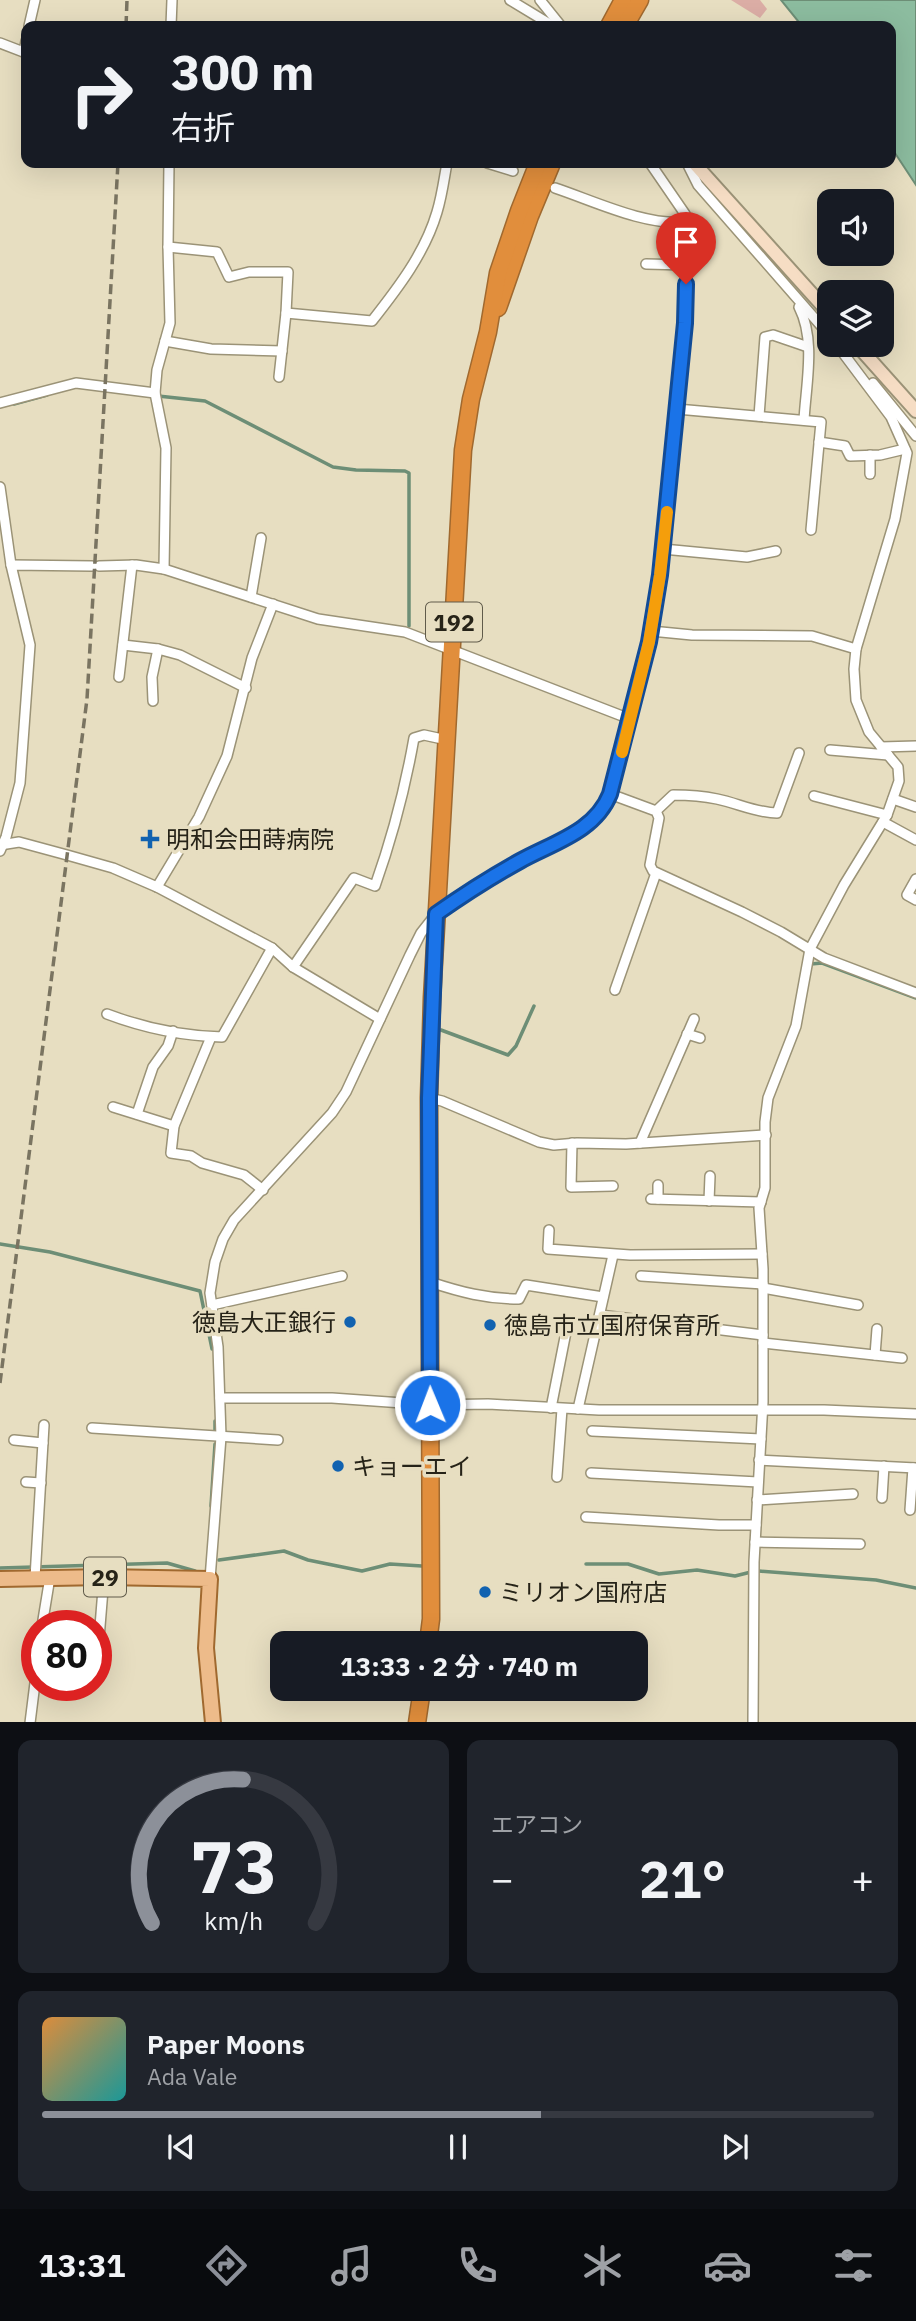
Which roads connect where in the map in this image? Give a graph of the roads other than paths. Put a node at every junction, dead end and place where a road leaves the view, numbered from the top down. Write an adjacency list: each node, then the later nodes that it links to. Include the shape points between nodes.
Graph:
1 (35, 0): 7 (street)
2 (172, 0): 8 (street)
3 (510, 0): 9 (street)
4 (540, 0): 10 (street)
5 (623, 0): 11 (highway)
6 (640, 0): 12 (highway)
7 (30, 21)
8 (171, 21)
9 (545, 21)
10 (557, 21)
11 (612, 21)
12 (628, 21)
13 (0, 43): 14 (street)
14 (21, 51)
15 (169, 168): 26 (street)
16 (446, 168): 31 (street, via 437,212 421,251 372,321)
17 (503, 168): 23 (street)
18 (536, 168): 35 (highway, 192, via 498,273)
19 (550, 168): 35 (highway, 192)
20 (654, 168): 25 (street)
21 (690, 168): 29 (street, via 698,185)
22 (699, 168): 30 (main road)
23 (513, 171)
24 (555, 188): 25 (street, via 646,218)
25 (687, 222): 28 (street)
26 (167, 247): 31 (street, via 217,253 229,276 288,272); 36 (street, via 170,323)
27 (646, 264): 28 (street)
28 (686, 265): 45 (street)
29 (795, 295): 32 (street); 37 (street, via 806,319)
30 (817, 300)
31 (286, 313): 38 (street)
32 (815, 319): 33 (street); 34 (street)
33 (817, 321)
34 (817, 324)
35 (488, 332): 68 (highway, 192, via 463,450)
36 (165, 341): 38 (street, via 211,349); 43 (street)
37 (808, 348): 47 (street, via 773,335 765,337); 48 (street)
38 (282, 351): 42 (street)
39 (843, 357): 41 (street)
40 (868, 357): 46 (main road)
41 (862, 376): 49 (street, via 871,380); 51 (street, via 891,417)
42 (279, 377)
43 (155, 395): 44 (street, via 76,383); 61 (street, via 166,448)
44 (0, 402)
45 (677, 408): 47 (street); 57 (street)
46 (916, 411)
47 (759, 416): 48 (street)
48 (804, 420): 50 (street, via 821,422)
49 (916, 436)
50 (819, 442): 52 (street, via 845,446 850,456); 55 (street)
51 (905, 449): 52 (street); 67 (street, via 895,519)
52 (870, 455): 53 (street)
53 (870, 474)
54 (0, 487): 59 (street)
55 (811, 530)
56 (261, 538): 62 (street)
57 (663, 549): 58 (street, via 747,557); 64 (street)
58 (776, 551)
59 (11, 565): 60 (street); 86 (street, via 30,645 20,783)
60 (132, 565): 61 (street); 65 (street)
61 (164, 569): 62 (street)
62 (251, 597): 63 (street)
63 (272, 604): 68 (street, via 318,619 405,632); 70 (street)
64 (651, 631): 67 (street, via 813,636); 72 (street)
65 (123, 645): 66 (street); 69 (street)
66 (158, 649): 70 (street); 71 (street)
67 (856, 649): 75 (street, via 856,700 869,732)
68 (452, 650): 72 (street); 73 (highway, 192)
69 (120, 677)
70 (246, 688): 89 (street, via 228,756 199,817)
71 (153, 701)
72 (630, 719): 79 (street)
73 (447, 740): 91 (highway, 192); 94 (street, via 424,735 414,738 391,840 375,886 354,878)
74 (916, 746): 75 (street)
75 (881, 747): 78 (street)
76 (830, 750): 78 (street)
77 (799, 753): 83 (street, via 777,813 718,799 673,795)
78 (887, 755): 81 (street, via 898,767)
79 (610, 794): 83 (street); 91 (street, via 600,812 578,831)
80 (814, 796): 84 (street)
81 (894, 799): 82 (street); 84 (street)
82 (916, 807)
83 (656, 811): 87 (street, via 659,818 650,865)
84 (885, 818): 85 (street); 93 (street)
85 (916, 839)
86 (1, 847): 89 (street, via 19,842 113,868)
87 (656, 873): 93 (street, via 743,912); 95 (street)
88 (916, 879): 90 (street, via 907,895)
89 (157, 887): 92 (street)
90 (916, 900)
91 (436, 914): 98 (street, via 421,933); 104 (highway, 192)
92 (272, 948): 94 (street); 102 (street, via 222,1037)
93 (810, 949): 96 (street); 108 (street, via 796,1026 768,1098)
94 (293, 967): 98 (street)
95 (615, 990)
96 (916, 993)
97 (107, 1014): 100 (street)
98 (380, 1019): 114 (street, via 332,1113)
99 (694, 1019): 101 (street)
100 (173, 1031): 102 (street); 106 (street, via 153,1067)
101 (687, 1034): 103 (street); 110 (street)
102 (211, 1037): 107 (street)
103 (700, 1038)
104 (429, 1098): 109 (street, via 539,1142); 122 (highway, 192)
105 (113, 1107): 106 (street)
106 (137, 1114): 107 (street)
107 (174, 1126): 114 (street, via 171,1153 244,1175)
108 (766, 1135): 110 (street); 116 (street)
109 (572, 1143): 110 (street); 113 (street, via 571,1187)
110 (640, 1143)
111 (710, 1176): 115 (street)
112 (658, 1185): 115 (street, via 655,1199)
113 (613, 1186)
114 (263, 1190): 125 (street, via 223,1239 211,1282)
115 (709, 1200): 116 (street)
116 (761, 1202): 118 (street)
117 (549, 1230): 119 (street, via 548,1249)
118 (762, 1254): 119 (street); 123 (street)
119 (613, 1255): 124 (street)
120 (342, 1276): 125 (street)
121 (641, 1276): 123 (street)
122 (430, 1282): 124 (street, via 500,1299 519,1300 526,1285); 134 (highway, 192)
123 (763, 1286): 126 (street); 130 (street)
124 (603, 1297): 127 (street)
125 (212, 1304): 133 (street)
126 (858, 1305)
127 (600, 1315): 130 (street); 136 (street)
128 (877, 1329): 131 (street)
129 (566, 1332): 135 (street)
130 (763, 1339): 131 (street); 137 (street)
131 (875, 1355): 132 (street)
132 (902, 1358)
133 (220, 1398): 134 (street, via 332,1398); 142 (street)
134 (430, 1405): 135 (street); 169 (highway, 192)
135 (556, 1408): 136 (street); 151 (street)
136 (578, 1409): 137 (street)
137 (762, 1410): 138 (street); 143 (street)
138 (916, 1415)
139 (44, 1425): 146 (street)
140 (92, 1428): 142 (street)
141 (592, 1431): 143 (street)
142 (220, 1437): 145 (street); 166 (street)
143 (761, 1439): 147 (street)
144 (14, 1440): 146 (street)
145 (278, 1440)
146 (43, 1443): 154 (street)
147 (760, 1460): 148 (street); 153 (street)
148 (884, 1466): 149 (street); 156 (street)
149 (914, 1468): 158 (street)
150 (591, 1473): 153 (street)
151 (557, 1477)
152 (26, 1482): 154 (street)
153 (758, 1482): 157 (street)
154 (41, 1483): 163 (street, via 34,1520)
155 (853, 1494): 157 (street)
156 (881, 1498)
157 (757, 1500): 160 (street)
158 (910, 1510)
159 (586, 1517): 160 (street)
160 (756, 1525): 161 (street)
161 (755, 1542): 162 (street); 175 (street)
162 (860, 1544)
163 (39, 1572): 164 (main road, 29); 165 (main road, 29); 167 (street)
164 (104, 1577): 166 (main road, 29); 168 (street)
165 (0, 1579)
166 (210, 1579): 173 (main road, via 206,1648)
167 (41, 1610)
168 (101, 1610)
169 (429, 1631)
170 (33, 1701): 172 (street)
171 (420, 1701): 174 (highway)
172 (30, 1722)
173 (213, 1722)
174 (417, 1722)
175 (753, 1722)

